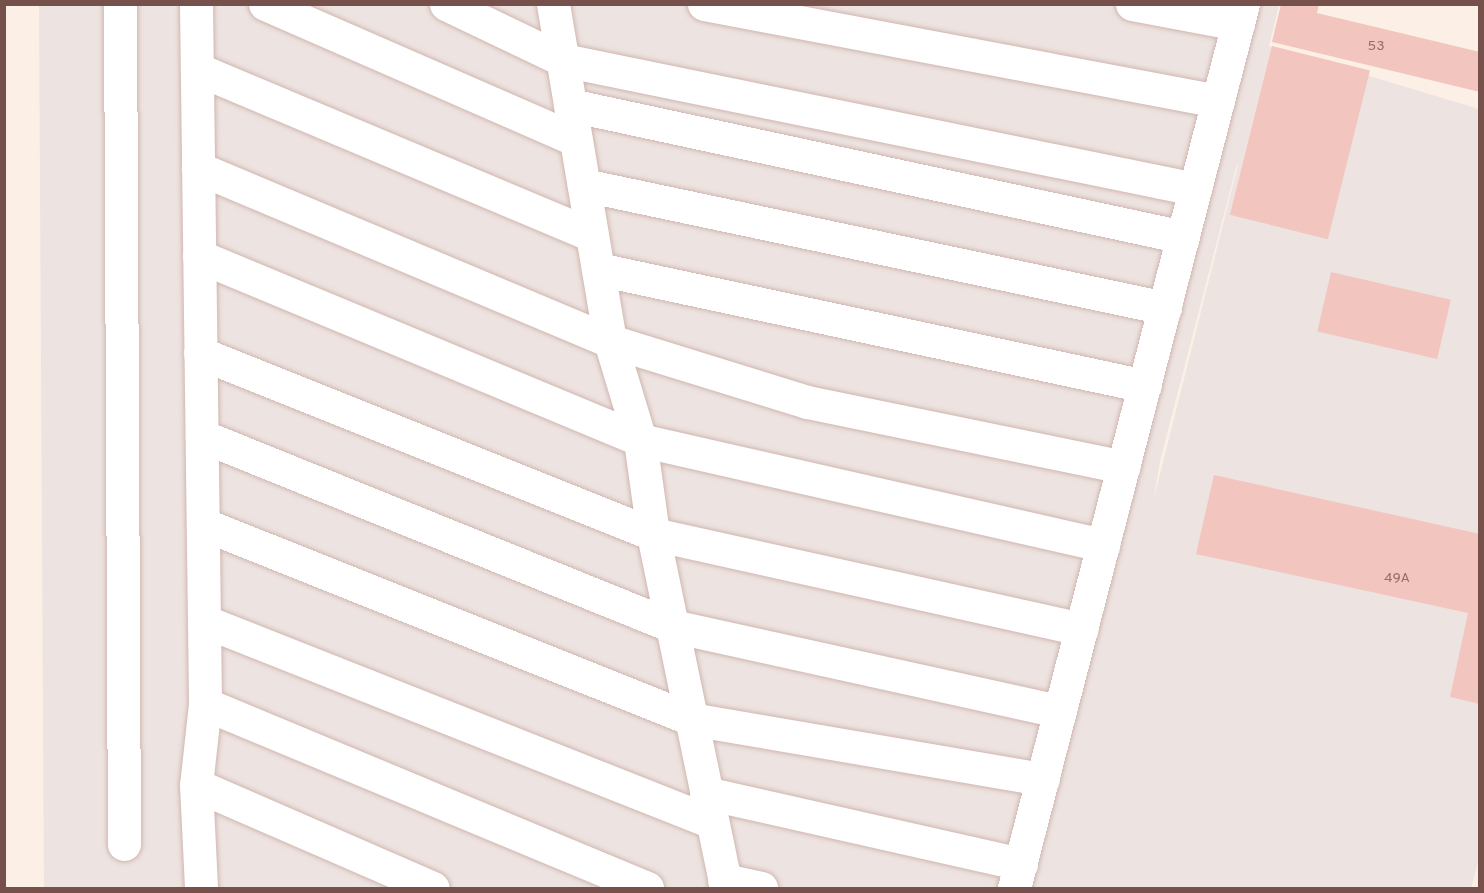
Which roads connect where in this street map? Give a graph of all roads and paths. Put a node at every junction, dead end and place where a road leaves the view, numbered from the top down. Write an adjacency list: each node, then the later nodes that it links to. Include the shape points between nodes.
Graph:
1 (120, 4): 40 (lane)
2 (196, 4): 10 (lane)
3 (265, 4): 13 (lane)
4 (446, 4): 9 (lane)
5 (553, 4): 9 (lane)
6 (704, 4): 11 (lane)
7 (1132, 4): 8 (lane)
8 (1241, 14): 11 (lane)
9 (563, 60): 12 (lane); 16 (lane)
10 (197, 69): 14 (lane); 17 (lane)
11 (1218, 101): 16 (lane)
12 (570, 105): 13 (lane); 18 (lane)
13 (576, 140): 15 (lane)
14 (198, 168): 19 (lane); 22 (lane)
15 (584, 185): 17 (lane); 21 (lane)
16 (1196, 189): 18 (lane)
17 (592, 235): 20 (lane)
18 (1183, 237): 21 (lane)
19 (199, 256): 23 (lane); 26 (lane)
20 (598, 269): 22 (lane); 24 (lane)
21 (1165, 308): 24 (lane)
22 (610, 341): 26 (lane); 27 (lane, via 807,402)
23 (200, 353): 25 (lane); 29 (lane)
24 (1144, 386): 27 (lane)
25 (202, 436): 28 (lane); 32 (lane)
26 (640, 440): 29 (lane); 30 (lane)
27 (1123, 467): 30 (lane)
28 (202, 524): 31 (lane); 36 (lane)
29 (654, 534): 32 (lane); 33 (lane)
30 (1103, 546): 33 (lane)
31 (204, 621): 34 (lane); 39 (lane)
32 (672, 626): 35 (lane); 36 (lane)
33 (1082, 629): 35 (lane)
34 (205, 704): 38 (lane); 45 (lane)
35 (1060, 711): 37 (lane)
36 (691, 720): 37 (lane); 39 (lane)
37 (1043, 779): 41 (lane)
38 (196, 785): 43 (lane); 44 (lane)
39 (709, 807): 41 (lane); 42 (lane)
40 (124, 844)
41 (1018, 876)
42 (725, 884): 46 (lane)
43 (209, 886)
44 (434, 888)
45 (647, 888)
46 (761, 888)

